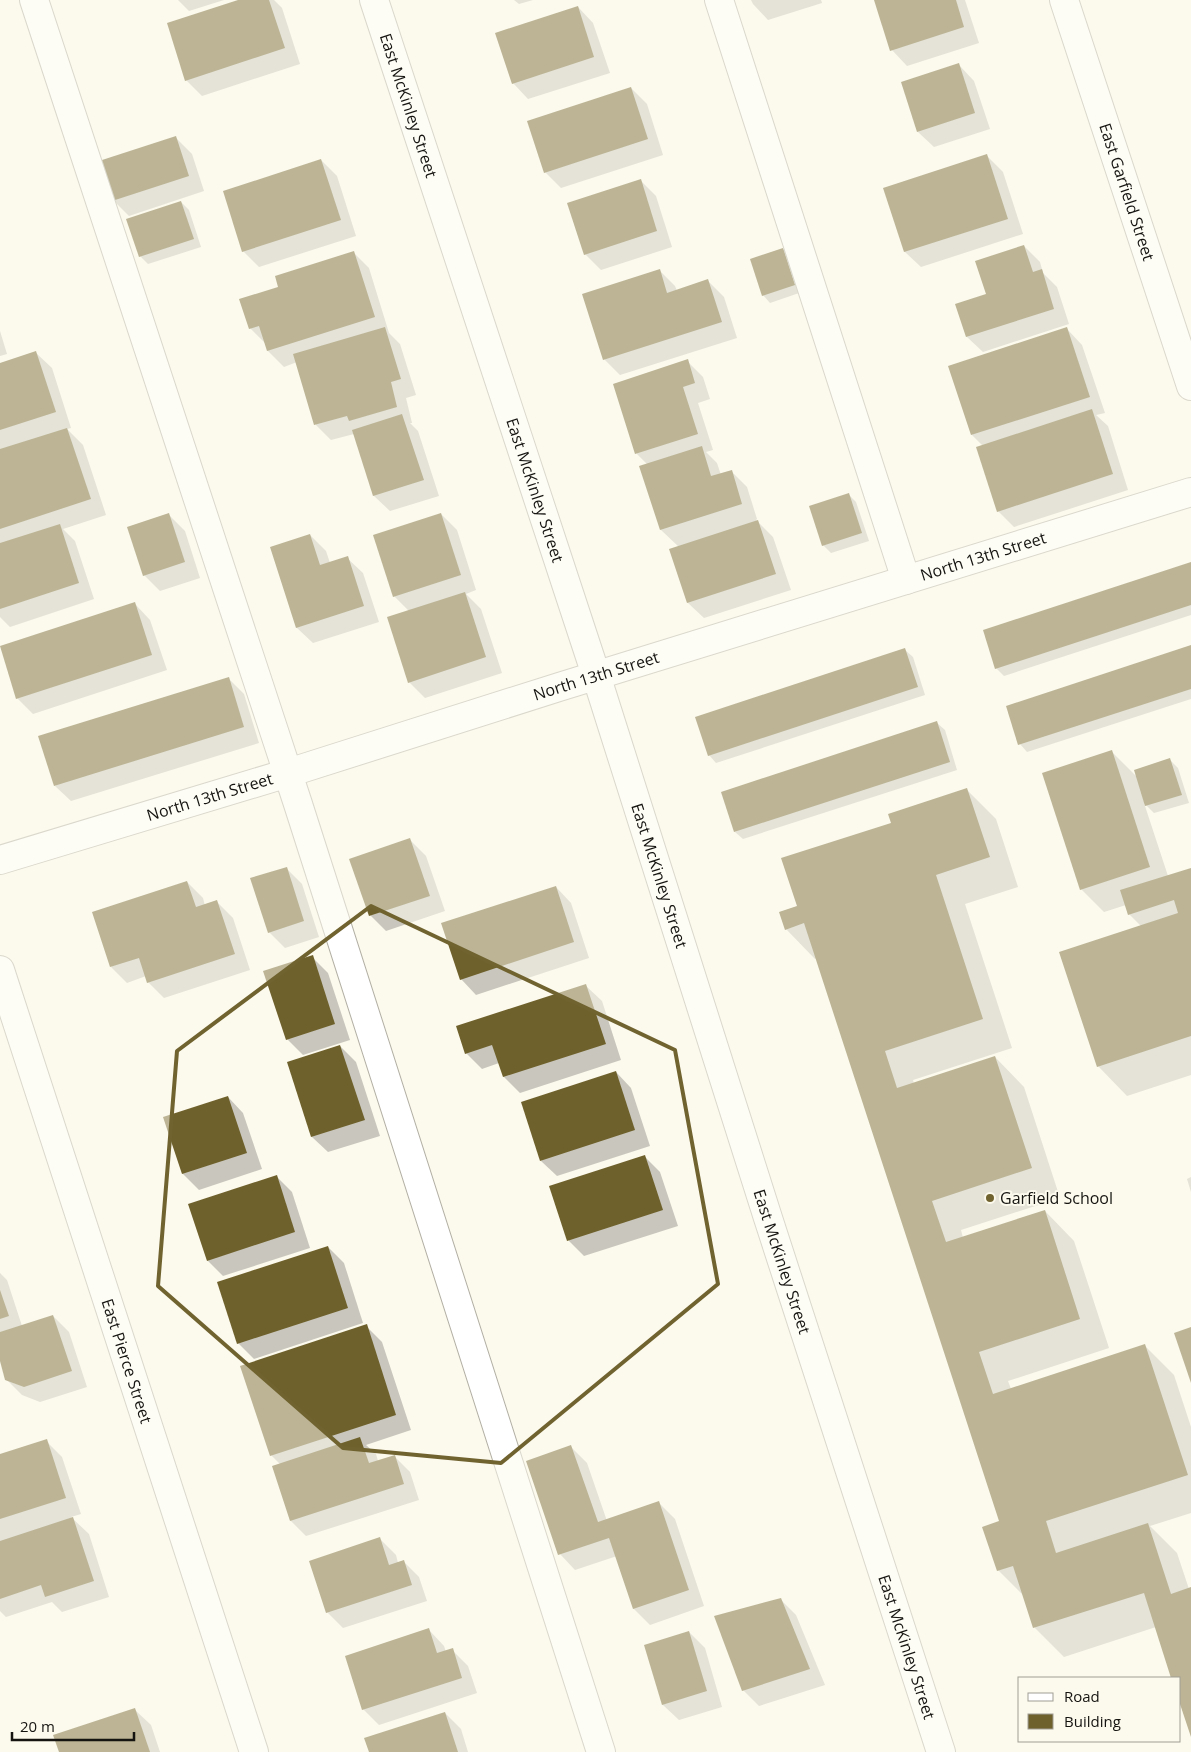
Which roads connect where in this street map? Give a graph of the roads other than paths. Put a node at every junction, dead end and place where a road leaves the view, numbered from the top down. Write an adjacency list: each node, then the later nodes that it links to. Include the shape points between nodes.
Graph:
1 (34, 0): 9 (street)
2 (374, 0): 8 (street, East McKinley Street)
3 (719, 0): 7 (street)
4 (1064, 0): 5 (street, East Garfield Street)
5 (1191, 386)
6 (1191, 492): 7 (street, North 13th Street)
7 (906, 580): 8 (street, North 13th Street)
8 (596, 675): 9 (street, North 13th Street); 14 (street, East McKinley Street)
9 (288, 773): 10 (street, North 13th Street); 13 (street)
10 (0, 860)
11 (0, 970): 12 (street, East Pierce Street)
12 (254, 1752)
13 (601, 1752)
14 (941, 1752)

